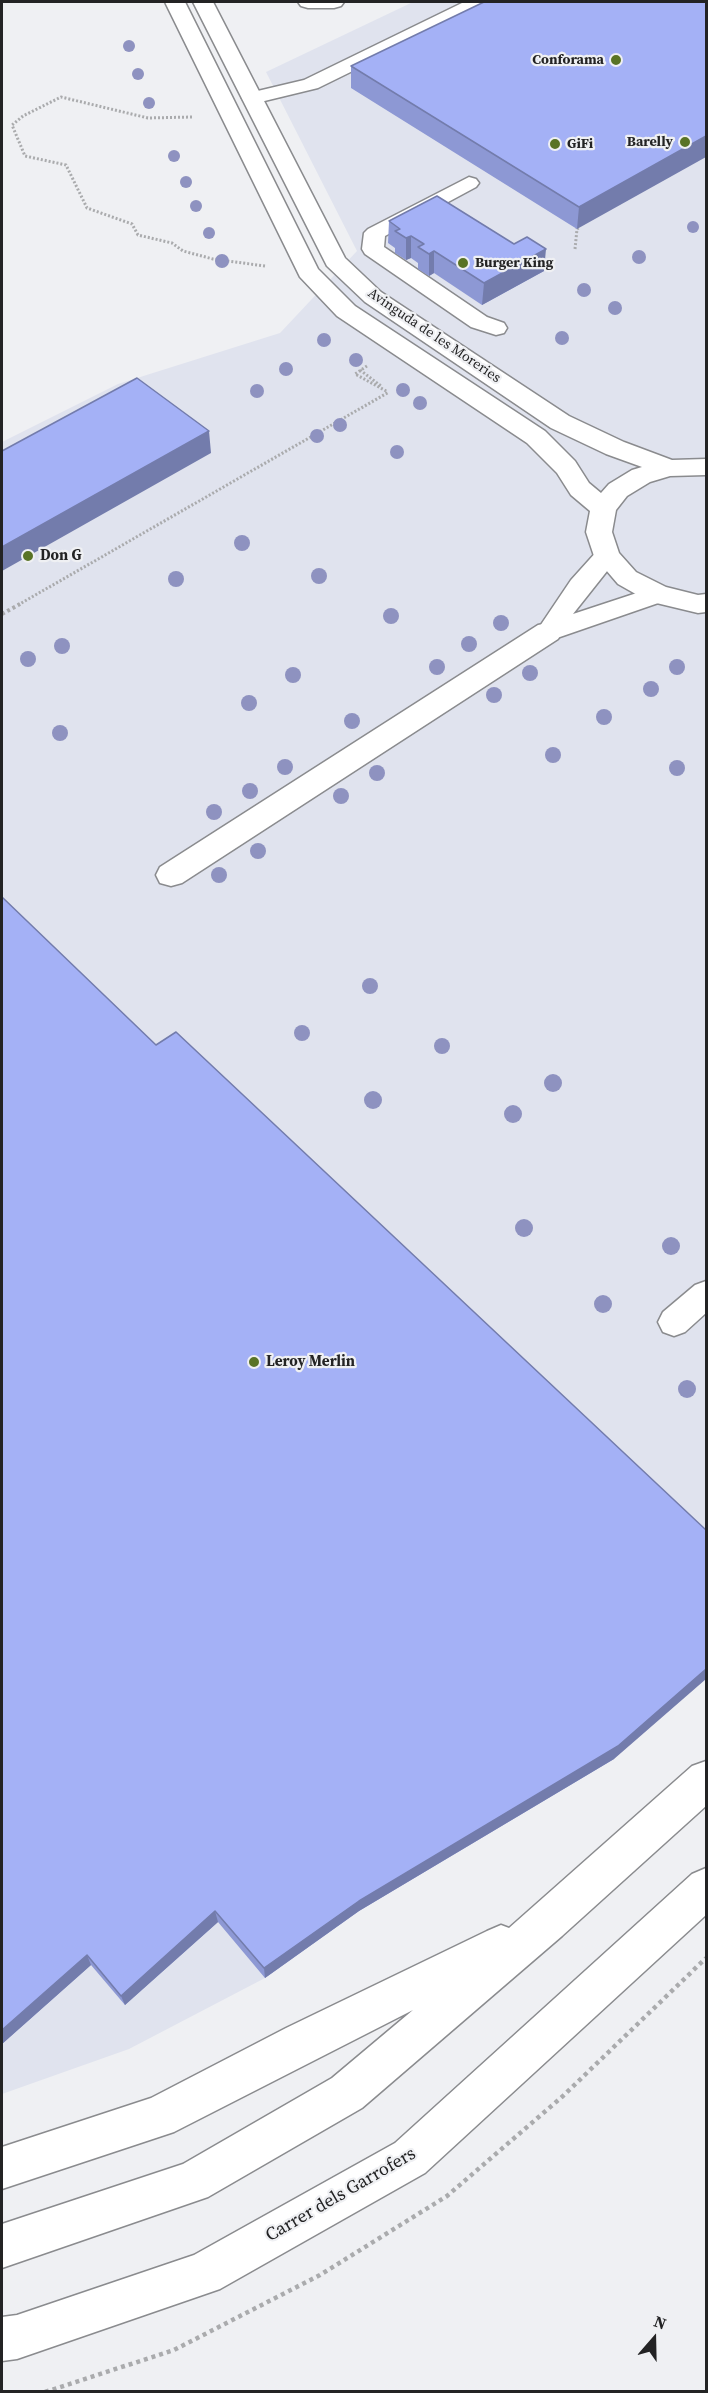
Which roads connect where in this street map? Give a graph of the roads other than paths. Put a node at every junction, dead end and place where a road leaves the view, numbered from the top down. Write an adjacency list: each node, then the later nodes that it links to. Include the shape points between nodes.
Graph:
1 (175, 2): 11 (street, Avinguda de les Moreries, via 308,272 346,311 536,437 566,467 580,489)
2 (203, 2): 6 (street, Avinguda de les Moreries)
3 (308, 2): 4 (street)
4 (334, 2)
5 (478, 2): 6 (lane, via 311,84)
6 (252, 98): 10 (street, Avinguda de les Moreries, via 335,261 373,297 560,422)
7 (470, 183): 8 (lane, via 375,233 373,249 479,322)
8 (496, 328)
9 (706, 467): 10 (street)
10 (670, 468): 11 (street, via 633,480)
11 (603, 508): 12 (street, via 599,532)
12 (607, 556): 13 (street, via 627,578); 15 (lane)
13 (658, 594): 14 (street); 15 (lane)
14 (706, 603)
15 (548, 632): 16 (street)
16 (171, 875)
17 (706, 1294): 18 (lane)
18 (674, 1323)
19 (706, 1780): 21 (street)
20 (706, 1888): 24 (street, Carrer dels Garrofers, via 410,2158 204,2273)
21 (548, 1922): 22 (street, via 159,2117); 23 (street, via 347,2093 193,2182)
22 (2, 2168)
23 (2, 2246)
24 (2, 2339)

